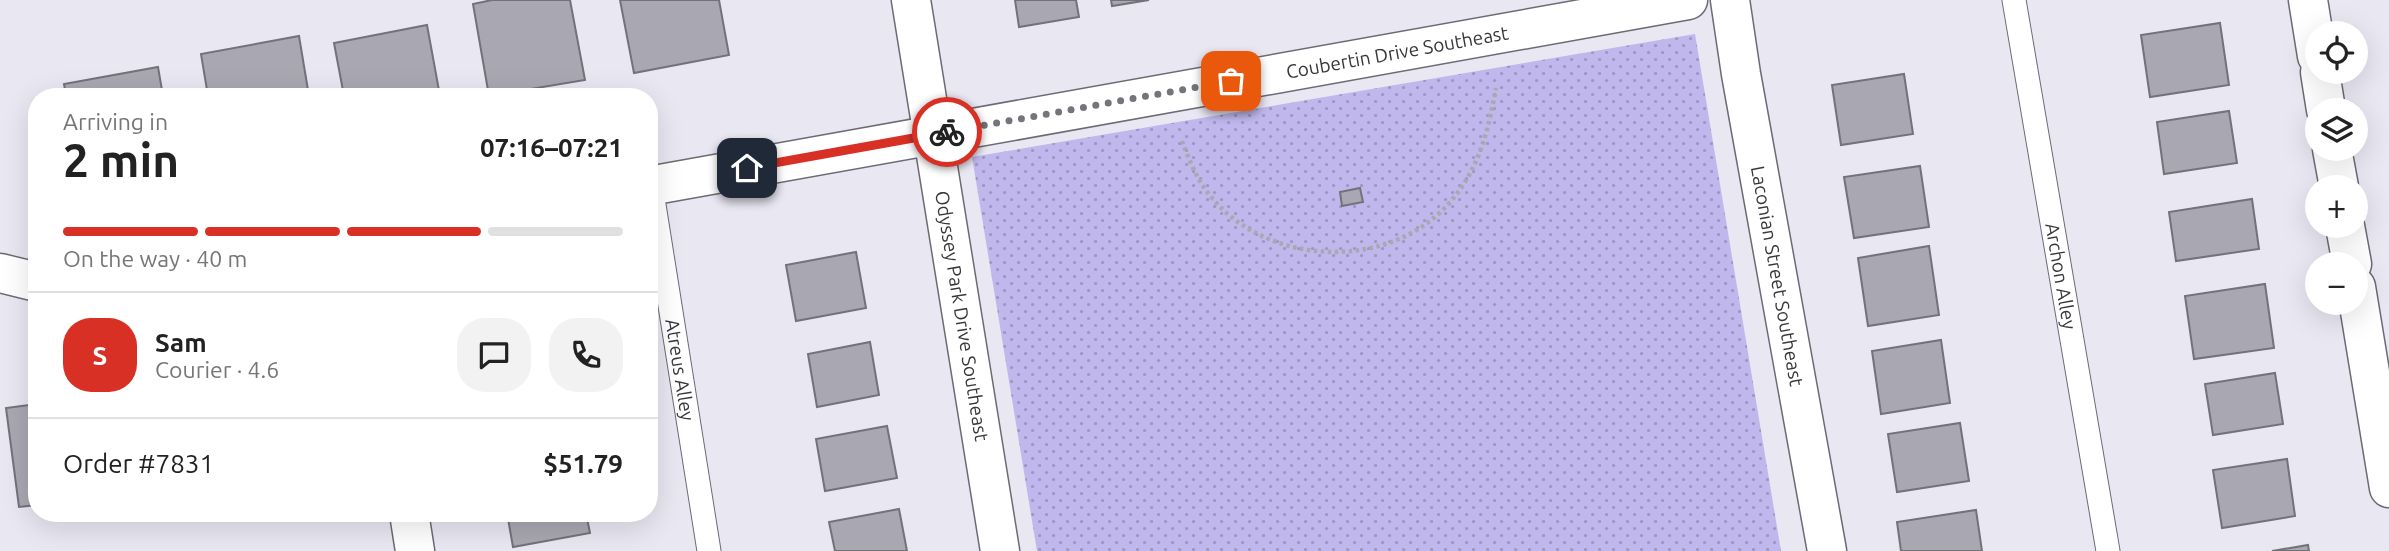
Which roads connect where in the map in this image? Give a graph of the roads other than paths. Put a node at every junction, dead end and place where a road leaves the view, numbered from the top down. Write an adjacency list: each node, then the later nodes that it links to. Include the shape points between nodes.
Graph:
1 (911, 0): 7 (street, Odyssey Park Drive Southeast)
2 (1688, 0): 7 (street, Coubertin Drive Southeast)
3 (1730, 0): 18 (street, Laconian Street Southeast)
4 (2014, 0): 19 (lane, Archon Alley)
5 (2308, 0): 6 (street)
6 (2311, 21)
7 (933, 135): 8 (street, Coubertin Drive Southeast); 17 (street, Odyssey Park Drive Southeast)
8 (658, 185)
9 (658, 235): 16 (lane, Atreus Alley)
10 (0, 273): 11 (street)
11 (28, 280)
12 (2361, 315): 13 (street)
13 (2389, 488)
14 (410, 522): 15 (street)
15 (415, 551)
16 (709, 551)
17 (1000, 551)
18 (1827, 551)
19 (2108, 551)

